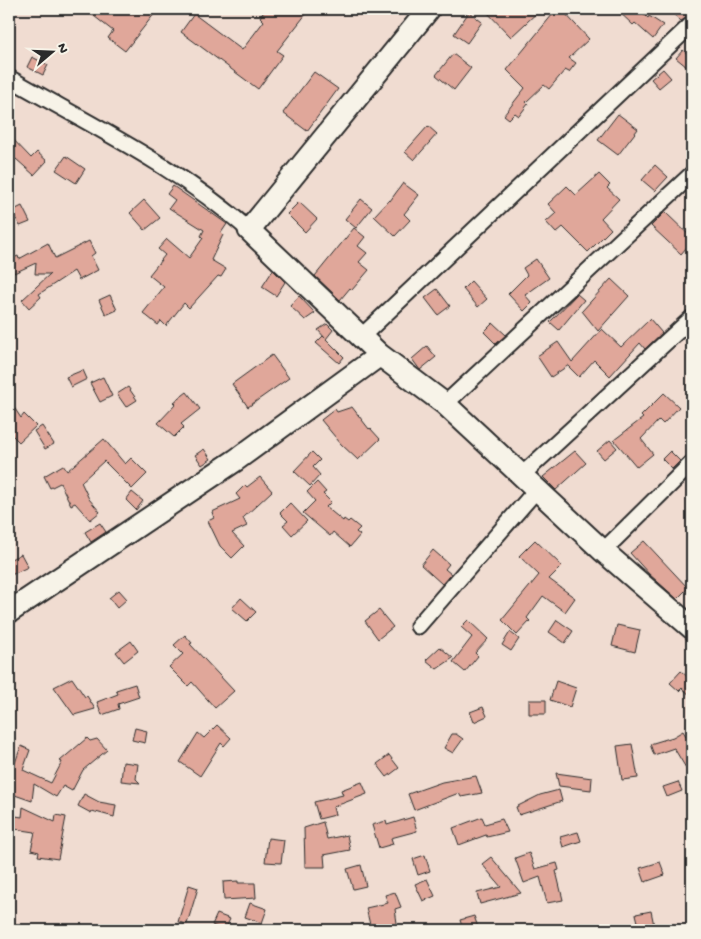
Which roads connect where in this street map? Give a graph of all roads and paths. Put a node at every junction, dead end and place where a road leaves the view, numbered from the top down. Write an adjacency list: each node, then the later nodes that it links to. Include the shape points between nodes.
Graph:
1 (429, 9): 5 (street)
2 (692, 24): 7 (street)
3 (9, 78): 5 (street, via 170,170)
4 (692, 174): 9 (street)
5 (249, 230): 7 (street)
6 (692, 318): 11 (street)
7 (361, 338): 8 (street)
8 (380, 355): 9 (street); 13 (street, via 236,460)
9 (446, 404): 11 (street)
10 (692, 463): 12 (street)
11 (530, 481): 12 (street); 15 (street)
12 (603, 551): 14 (street)
13 (9, 612)
14 (690, 620)
15 (418, 626)

